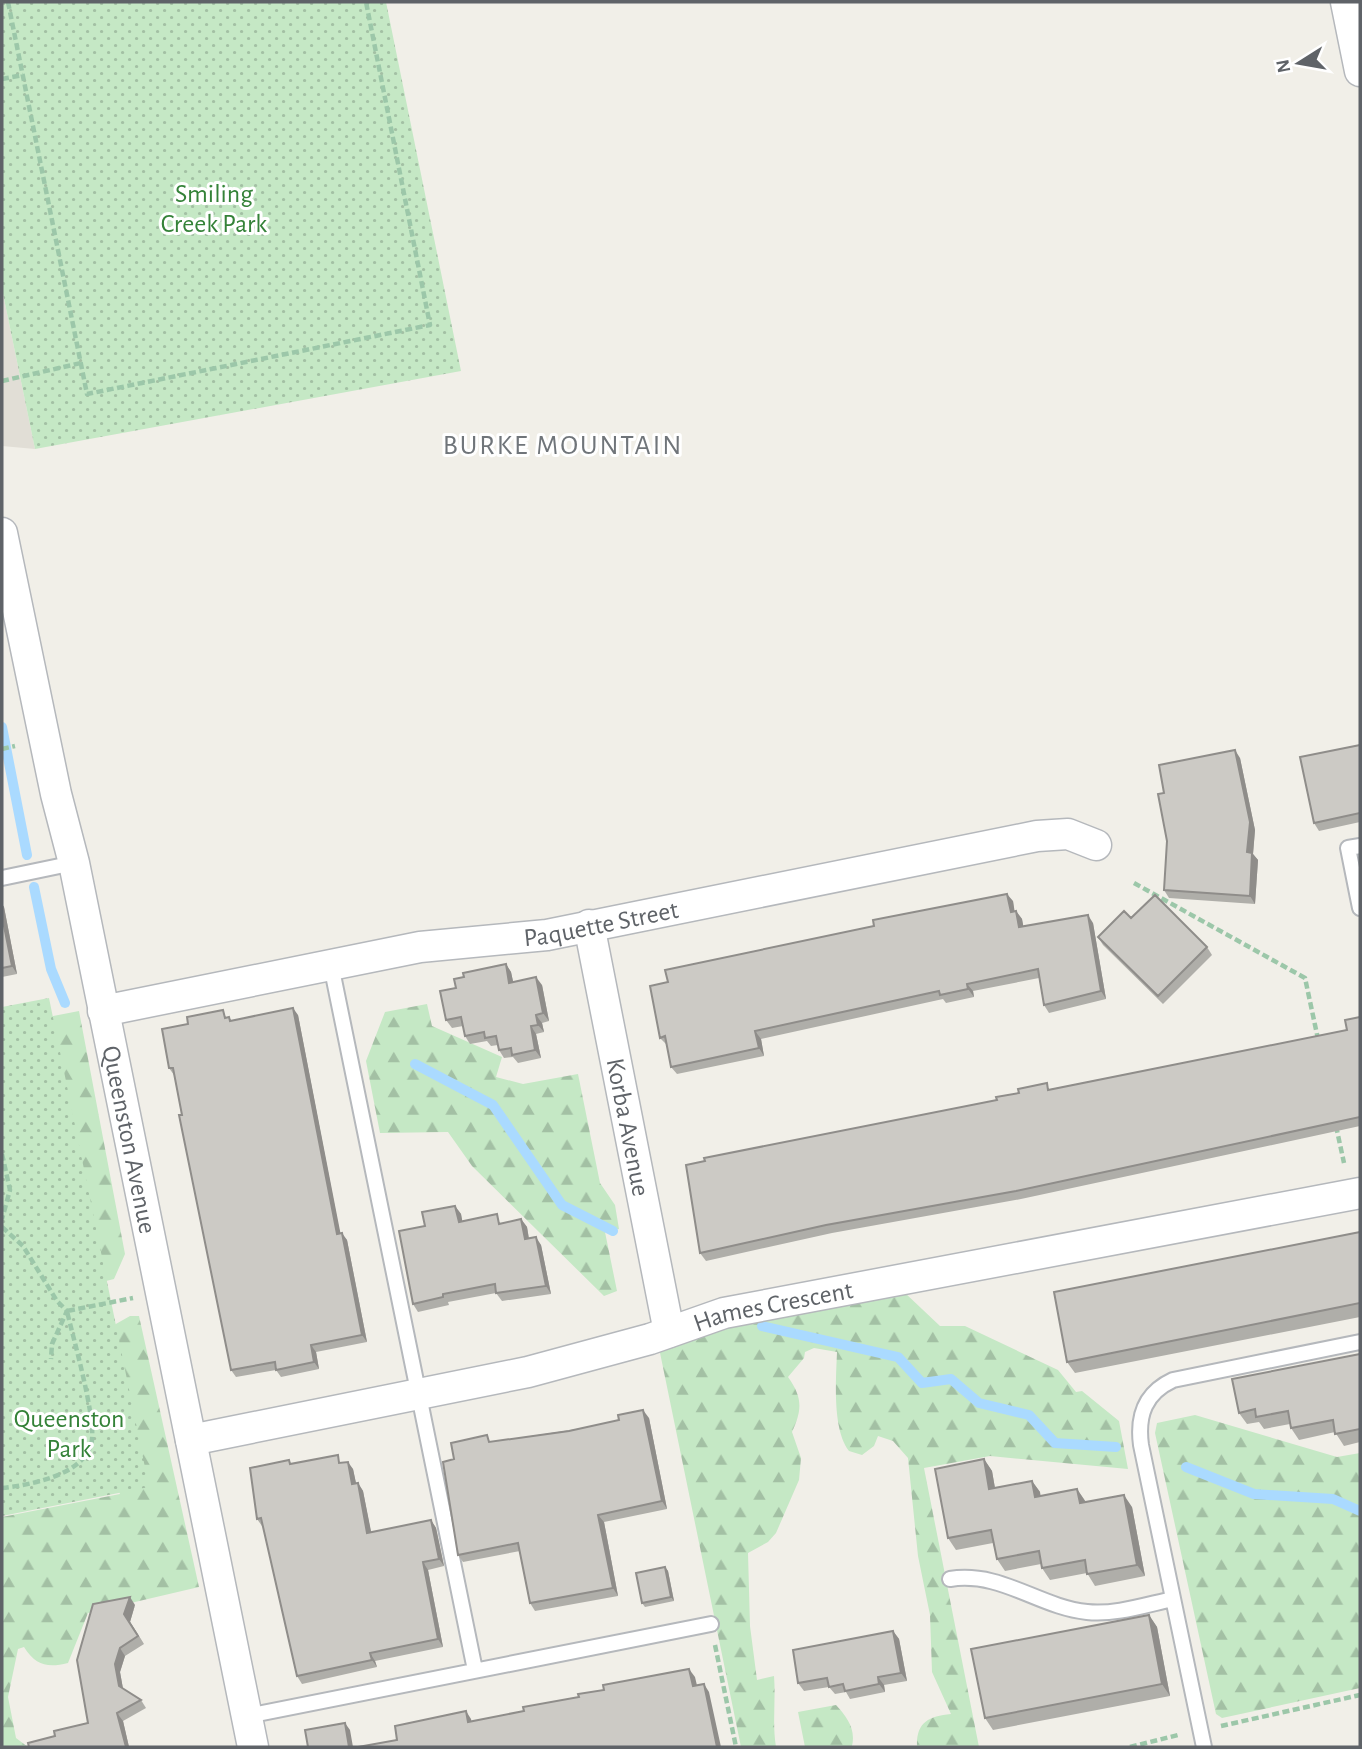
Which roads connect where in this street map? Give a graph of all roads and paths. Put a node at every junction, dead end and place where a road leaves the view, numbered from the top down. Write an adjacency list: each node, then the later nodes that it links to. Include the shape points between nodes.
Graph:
1 (8, 2): 5 (path)
2 (366, 2): 7 (path, via 430,326 87,394)
3 (1346, 2): 4 (street)
4 (1360, 71)
5 (23, 75): 6 (path); 7 (path)
6 (2, 79)
7 (81, 363): 8 (path)
8 (2, 381)
9 (2, 533): 10 (street, Queenston Avenue)
10 (11, 625): 15 (street, Queenston Avenue)
11 (11, 747): 12 (path)
12 (2, 749)
13 (1096, 845): 19 (street, Paquette Street, via 1069,834 1037,836)
14 (1360, 846): 18 (lane, via 1348,848)
15 (74, 863): 16 (lane); 21 (street, Queenston Avenue)
16 (2, 878)
17 (1134, 883): 22 (path, via 1305,978)
18 (1360, 908)
19 (589, 925): 20 (street, Paquette Street, via 547,935 420,947); 31 (street, Korba Avenue)
20 (331, 965): 21 (street, Paquette Street); 34 (lane)
21 (103, 1011): 29 (street, Queenston Avenue)
22 (1319, 1044)
23 (1336, 1123): 25 (path)
24 (2, 1154): 27 (path, via 10,1190)
25 (1344, 1163)
26 (1360, 1193): 31 (street, Hames Crescent, via 724,1313)
27 (2, 1219)
28 (2, 1227): 30 (path, via 23,1246)
29 (160, 1292): 30 (path); 35 (street, Queenston Avenue)
30 (67, 1311): 33 (path, via 52,1344); 36 (path, via 92,1429 91,1444 67,1470)
31 (669, 1332): 34 (street, Hames Crescent, via 528,1372)
32 (1360, 1342): 38 (lane, via 1183,1377 1152,1393 1138,1427)
33 (51, 1359)
34 (418, 1396): 35 (street, Hames Crescent); 40 (lane)
35 (191, 1440): 42 (street, Queenston Avenue)
36 (2, 1488)
37 (950, 1579): 38 (lane, via 988,1579 1085,1612)
38 (1173, 1599): 43 (lane)
39 (711, 1624): 40 (lane); 45 (path)
40 (475, 1670): 42 (lane)
41 (1360, 1695): 43 (path)
42 (247, 1716): 44 (street, Queenston Avenue)
43 (1201, 1730): 46 (path); 47 (lane)
44 (253, 1747)
45 (736, 1747)
46 (1130, 1747)
47 (1204, 1747)

